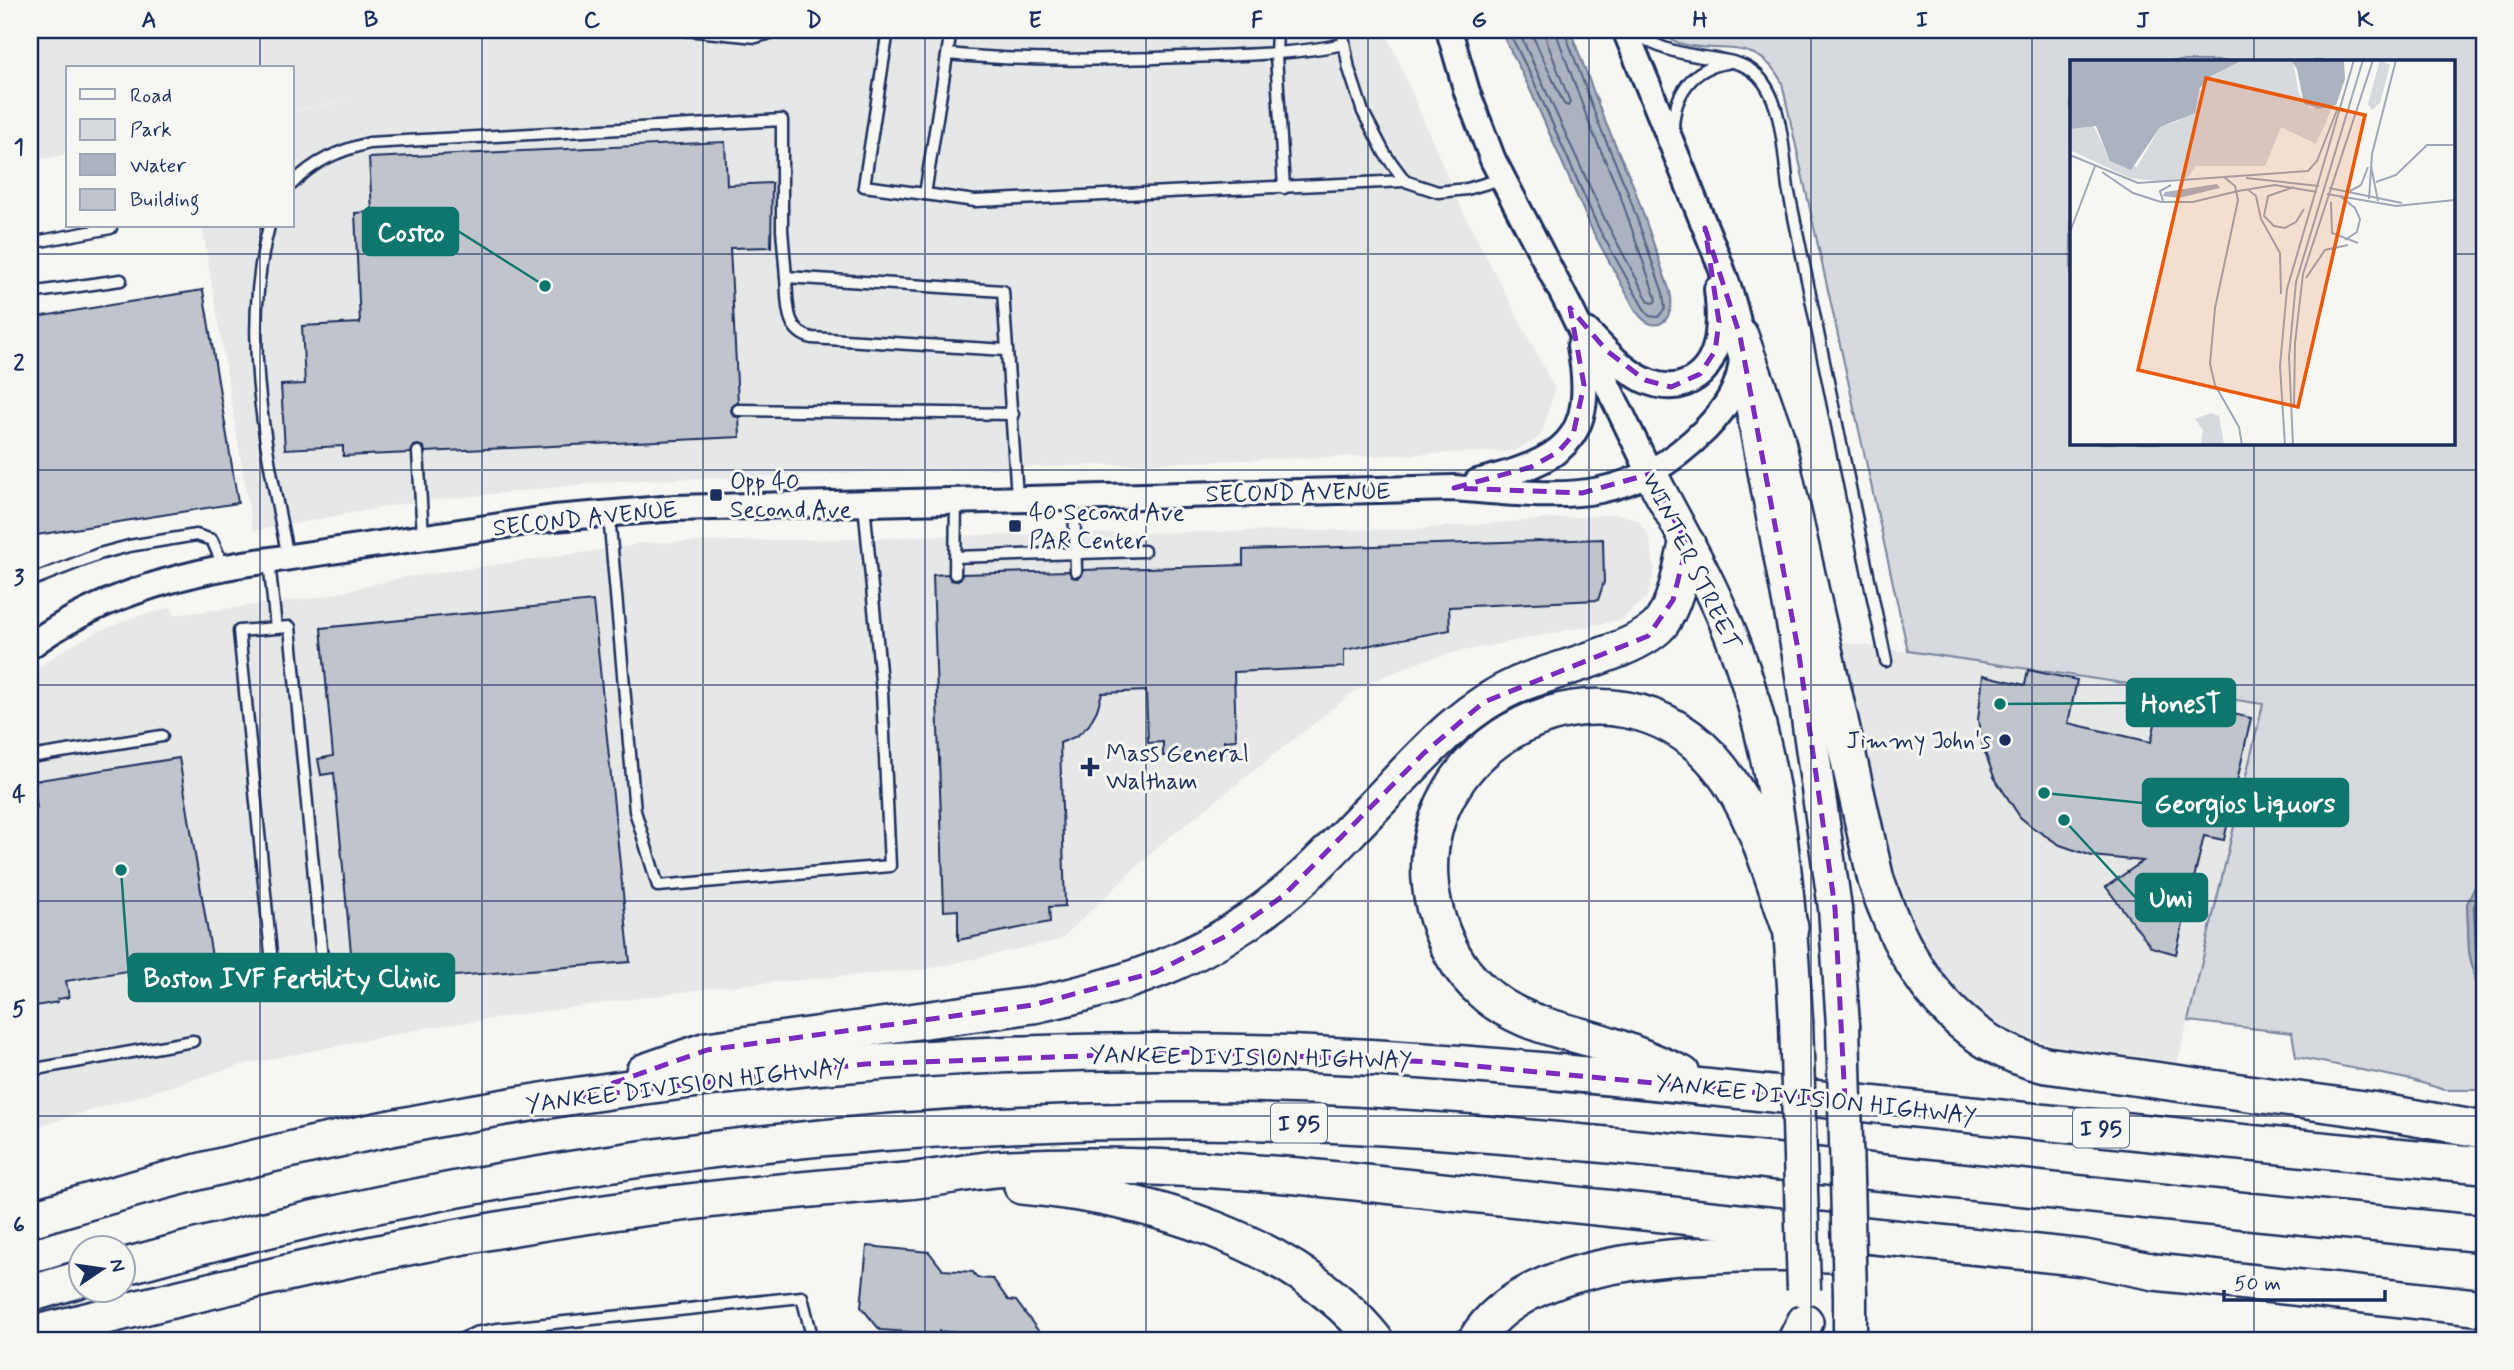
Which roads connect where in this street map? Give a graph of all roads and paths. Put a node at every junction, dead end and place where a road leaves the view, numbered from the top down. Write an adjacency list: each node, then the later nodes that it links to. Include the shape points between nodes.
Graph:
1 (686, 30): 2 (lane, via 756,37)
2 (783, 30)
3 (888, 30): 19 (lane, via 864,186)
4 (951, 30): 11 (lane)
5 (1277, 30): 12 (lane)
6 (1342, 30): 10 (lane)
7 (1449, 30): 15 (street, WINTER STREET, via 1478,125)
8 (1625, 30): 14 (street)
9 (1632, 30): 13 (lane, via 1663,49)
10 (1344, 44): 12 (lane); 16 (lane, via 1363,112)
11 (948, 54): 12 (lane, via 1008,60); 19 (lane)
12 (1276, 55): 18 (lane)
13 (1734, 62): 14 (lane, via 1709,67 1686,84 1674,108); 52 (lane, via 1758,75 1776,109 1788,188)
14 (1673, 148): 22 (street)
15 (1502, 178): 16 (lane, via 1438,192); 27 (street, WINTER STREET)
16 (1405, 181): 18 (lane)
17 (294, 182): 24 (lane, via 316,162 339,150 369,143 782,120)
18 (1284, 188): 19 (lane, via 975,201)
19 (925, 194)
20 (111, 228): 23 (lane)
21 (268, 228): 45 (lane, via 257,282 257,339)
22 (1705, 228): 27 (street, via 1717,288 1718,333 1712,358 1695,379 1671,387 1645,380 1597,341); 28 (street)
23 (30, 243)
24 (786, 277): 29 (lane, via 790,319 802,335); 29 (lane, via 1003,291)
25 (121, 280): 26 (lane)
26 (30, 293)
27 (1570, 308): 33 (street, WINTER STREET); 34 (street, SECOND AVENUE, via 1584,385 1581,418 1573,435 1558,452 1531,467)
28 (1740, 336): 33 (street, SECOND AVENUE, via 1740,373 1724,408 1689,445); 60 (highway, via 1776,437 1876,880 1909,956 1945,1008 1992,1045 2046,1065); 70 (main road, bridge, via 1799,655 1835,908 1849,1242)
29 (1006, 350): 31 (lane)
30 (738, 410): 31 (lane)
31 (1013, 414): 36 (lane)
32 (418, 452): 40 (lane)
33 (1650, 473): 34 (street, SECOND AVENUE, via 1619,486 1582,493); 41 (main road, WINTER STREET)
34 (1454, 488): 35 (street, SECOND AVENUE)
35 (1074, 498): 36 (street, SECOND AVENUE); 43 (lane)
36 (1017, 499): 37 (street, SECOND AVENUE)
37 (956, 500): 38 (street, SECOND AVENUE); 44 (lane)
38 (864, 503): 39 (street, SECOND AVENUE); 39 (lane, via 890,866 658,886 635,811)
39 (609, 512): 40 (street, SECOND AVENUE)
40 (423, 538): 45 (street, SECOND AVENUE)
41 (1687, 544): 55 (main road, WINTER STREET, via 1718,603 1751,696 1777,810); 59 (highway, via 1673,600 1662,622 1648,635 1501,691 1468,713 1297,883 1241,927 1191,956 1119,985 1033,1005 707,1050)
42 (1144, 551): 43 (lane)
43 (1076, 553): 44 (lane); 47 (lane)
44 (955, 557): 48 (lane)
45 (279, 559): 46 (street, SECOND AVENUE); 50 (lane)
46 (225, 568): 49 (lane, via 212,540 196,535 112,550); 51 (street, SECOND AVENUE, via 112,600)
47 (1076, 570)
48 (955, 574)
49 (30, 581)
50 (276, 628): 50 (lane, via 290,627 325,990 275,994 239,631)
51 (32, 639)
52 (1886, 661)
53 (162, 736): 54 (lane)
54 (30, 757)
55 (1790, 927): 58 (highway, via 1756,834 1732,786 1706,753 1673,728 1632,711 1591,707 1551,713 1514,728 1481,752 1455,781 1446,799 1430,860 1432,897 1442,933 1472,982 1495,1003 1524,1019 1614,1046); 72 (main road, WINTER STREET, bridge)
56 (193, 1041): 57 (lane)
57 (30, 1070)
58 (1717, 1088): 59 (highway, YANKEE DIVISION HIGHWAY / I 95, via 1432,1062 1190,1052 1040,1054 864,1064); 61 (highway, YANKEE DIVISION HIGHWAY / I 95)
59 (571, 1098): 63 (highway, YANKEE DIVISION HIGHWAY / I 95, via 299,1149)
60 (2484, 1130)
61 (2484, 1165)
62 (921, 1180): 66 (highway, via 995,1170 1060,1168 1257,1173 2085,1258); 69 (highway, via 1062,1191 1158,1212 1250,1246); 73 (highway, via 762,1194 515,1227 282,1275)
63 (30, 1219)
64 (2484, 1234): 65 (highway, I 95, via 1496,1134 1337,1124 1165,1121 872,1133 622,1161 388,1203)
65 (136, 1264)
66 (2155, 1272): 71 (highway); 78 (highway, via 1906,1255 1682,1257 1603,1269 1534,1289 1501,1309)
67 (66, 1283): 68 (highway)
68 (30, 1294)
69 (1332, 1296): 76 (highway); 77 (highway)
70 (1856, 1296): 79 (main road); 80 (main road)
71 (2484, 1308)
72 (1802, 1323)
73 (30, 1335)
74 (460, 1340): 75 (lane, via 498,1329 802,1297)
75 (813, 1340)
76 (1357, 1340)
77 (1375, 1340)
78 (1476, 1340)
79 (1850, 1340)
80 (1862, 1340)

